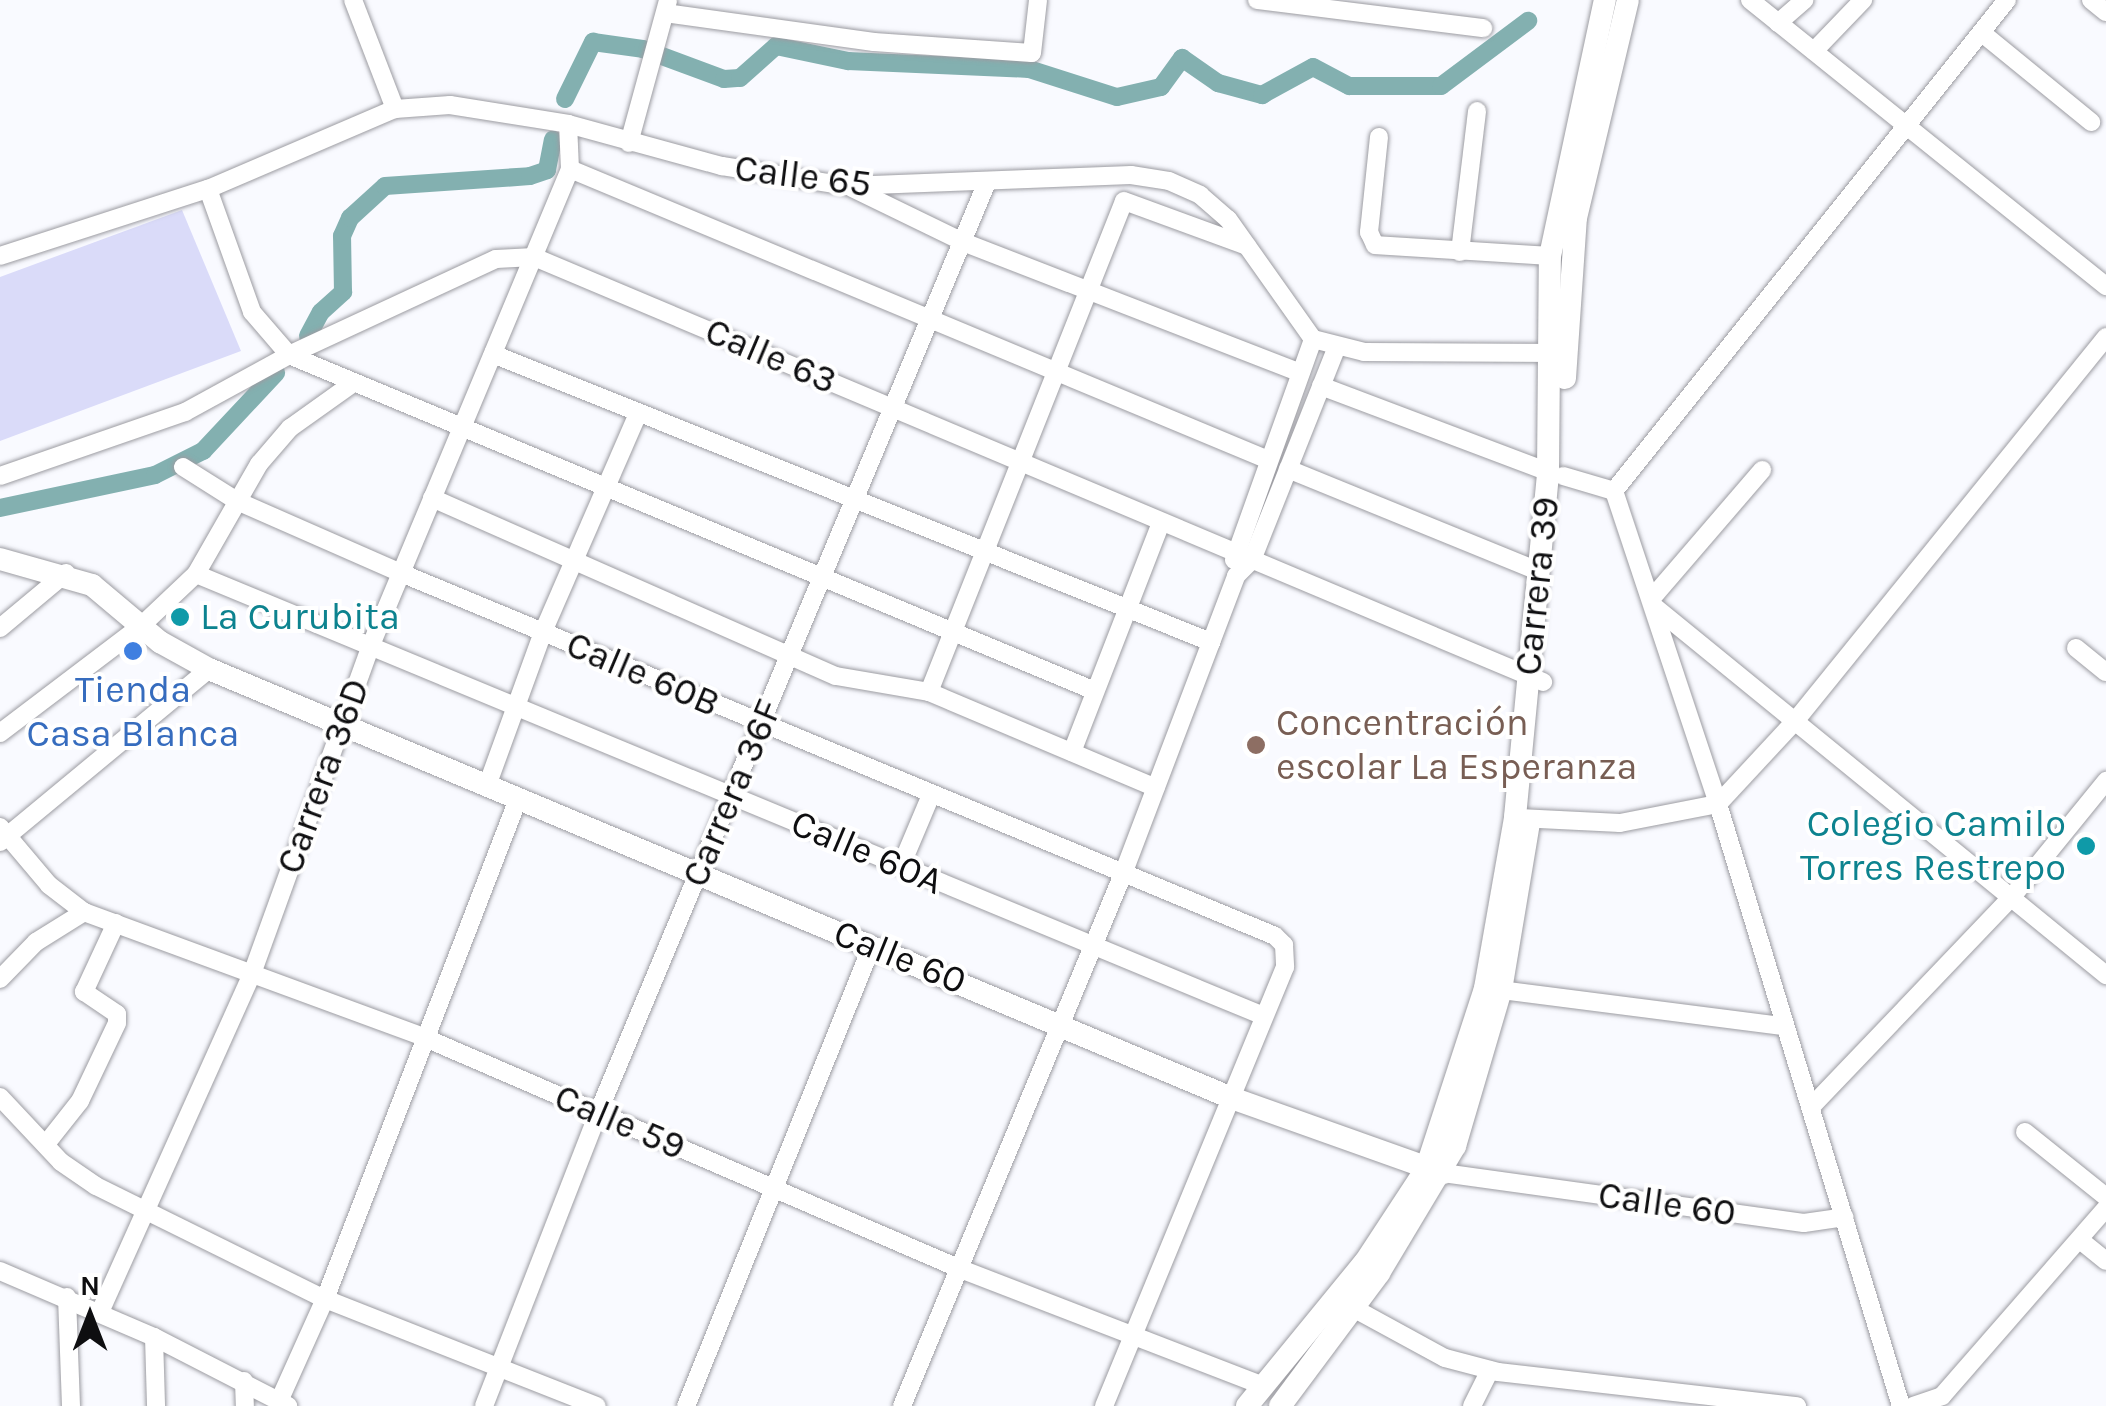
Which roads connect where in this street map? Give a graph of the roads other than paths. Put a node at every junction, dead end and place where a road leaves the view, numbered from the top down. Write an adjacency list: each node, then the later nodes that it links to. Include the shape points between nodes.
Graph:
1 (353, 0): 18 (street)
2 (1038, 0): 11 (street, via 1032,52 874,42)
3 (1257, 0): 12 (street)
4 (1605, 0): 34 (main road, Carrera 39)
5 (1628, 0): 41 (main road, Carrera 39, via 1576,218)
6 (1750, 0): 14 (street)
7 (1804, 0): 14 (street)
8 (1863, 0): 17 (street)
9 (2007, 0): 16 (street)
10 (2091, 0): 13 (street)
11 (666, 6): 24 (street)
12 (1381, 8): 15 (street)
13 (2106, 12)
14 (1778, 23): 17 (street)
15 (1483, 28)
16 (1982, 32): 20 (street); 22 (street)
17 (1814, 51): 22 (street)
18 (395, 110): 21 (street, Calle 65, via 482,108); 28 (street, Calle 65)
19 (1477, 112): 31 (street)
20 (2091, 122)
21 (568, 124): 24 (street, Calle 65); 25 (street, Carrera 36D)
22 (1910, 125): 35 (street); 59 (street)
23 (1379, 137): 31 (street, via 1370,239 1382,248)
24 (628, 143): 27 (street, Calle 65, via 789,180)
25 (570, 169): 33 (street, Carrera 36D); 37 (street)
26 (987, 182): 27 (street, Calle 65); 29 (street, Carrera 36F); 30 (street, Calle 65, via 1131,175 1168,181 1200,195)
27 (847, 186): 29 (street)
28 (208, 190): 32 (street, Calle 65); 43 (street, via 252,312)
29 (963, 242): 36 (street); 37 (street, Carrera 36F)
30 (1250, 247): 36 (street, via 1124,201); 39 (street, Calle 65)
31 (1460, 252): 34 (street)
32 (0, 256)
33 (534, 256): 42 (street, Carrera 36D); 43 (street, via 496,259); 48 (street, Calle 63)
34 (1550, 256): 41 (main road, Carrera 39)
35 (2106, 286)
36 (1089, 292): 44 (street); 45 (street)
37 (928, 318): 44 (street); 48 (street, Carrera 36F)
38 (2106, 336): 91 (street)
39 (1313, 339): 40 (street); 45 (street)
40 (1336, 348): 41 (street); 47 (street)
41 (1556, 353): 56 (main road, Carrera 39)
42 (492, 354): 49 (street); 50 (street, Carrera 36D)
43 (289, 355): 46 (street); 57 (street, via 185,412)
44 (1058, 373): 51 (street); 52 (street)
45 (1300, 373): 51 (street)
46 (353, 384): 50 (street); 62 (street, via 290,428)
47 (1321, 386): 54 (street); 56 (street)
48 (893, 408): 52 (street, Calle 63); 60 (street, Carrera 36F)
49 (638, 413): 58 (street); 60 (street)
50 (462, 426): 58 (street); 61 (street, Carrera 36D)
51 (1266, 460): 65 (street)
52 (1024, 462): 63 (street, Calle 63); 64 (street)
53 (183, 467): 62 (street, Calle 60B)
54 (1288, 469): 68 (street); 69 (street)
55 (1762, 470): 75 (street)
56 (1555, 474): 59 (street); 69 (main road, Carrera 39); 87 (main road, Carrera 39)
57 (0, 476)
58 (607, 486): 67 (street); 74 (street)
59 (1614, 491): 75 (street)
60 (856, 497): 64 (street); 74 (street, Carrera 36F)
61 (432, 498): 67 (street); 70 (street, Carrera 36D)
62 (236, 501): 70 (street, Calle 60B); 72 (street)
63 (1161, 524): 65 (street, Calle 63); 76 (street)
64 (988, 549): 76 (street); 79 (street)
65 (1233, 552): 68 (street, Calle 63); 73 (street)
66 (0, 559): 71 (main road, Calle 60)
67 (575, 560): 80 (street); 84 (street)
68 (1252, 560): 73 (street); 87 (street, Calle 63)
69 (1538, 570): 87 (main road, Carrera 39)
70 (402, 572): 80 (street, Calle 60B); 82 (street, Carrera 36D)
71 (66, 574): 77 (main road, Calle 60, via 92,585); 78 (street)
72 (196, 574): 77 (street); 82 (street, Calle 60A)
73 (1236, 576): 81 (street)
74 (822, 578): 79 (street); 84 (street, Carrera 36F)
75 (1654, 603): 91 (street); 102 (street)
76 (1128, 608): 81 (street); 88 (street)
77 (141, 626): 85 (main road, Calle 60); 94 (street)
78 (0, 628)
79 (954, 631): 88 (street); 89 (street)
80 (543, 632): 90 (street); 93 (street, Calle 60B)
81 (1211, 642): 98 (street)
82 (371, 645): 90 (street, Calle 60A); 92 (street, Carrera 36D)
83 (2076, 648): 86 (street)
84 (791, 654): 89 (street, via 866,685); 93 (street, Carrera 36F)
85 (210, 669): 92 (main road, Calle 60); 104 (street)
86 (2106, 672)
87 (1535, 680): 103 (main road, Carrera 39)
88 (1094, 691): 95 (street)
89 (929, 692): 95 (street)
90 (516, 706): 97 (street); 100 (street, Calle 60A)
91 (1796, 720): 102 (street); 108 (street)
92 (343, 723): 97 (main road, Calle 60); 113 (street, Carrera 36D)
93 (761, 724): 99 (street, Calle 60B); 100 (street, Carrera 36F)
94 (0, 734)
95 (1072, 752): 98 (street)
96 (2106, 781): 108 (street)
97 (487, 786): 101 (main road, Calle 60)
98 (1156, 788): 107 (street)
99 (931, 794): 105 (street); 107 (street, Calle 60B)
100 (731, 795): 105 (street, Calle 60A); 106 (street, Carrera 36F)
101 (518, 799): 106 (main road, Calle 60); 120 (street)
102 (1718, 804): 103 (street, via 1620,823); 119 (street)
103 (1522, 818): 116 (main road, Carrera 39); 127 (main road, Carrera 39)
104 (2, 835): 109 (street, Calle 59)
105 (902, 866): 112 (street, Calle 60A)
106 (697, 874): 111 (main road, Calle 60); 124 (street, Carrera 36F)
107 (1123, 874): 112 (street); 117 (street, Calle 60B, via 1284,945 1285,967)
108 (2011, 898): 114 (street); 123 (street)
109 (84, 912): 110 (street, Calle 59); 115 (street, via 36,942)
110 (116, 923): 113 (street, Calle 59); 126 (street, via 84,992 117,1014 116,1023 80,1101)
111 (872, 945): 118 (main road, Calle 60); 128 (street)
112 (1094, 947): 117 (street, Calle 60A); 118 (street)
113 (252, 971): 120 (street, Calle 59); 130 (street, Carrera 36D)
114 (2106, 974)
115 (0, 979)
116 (1502, 990): 119 (street); 127 (main road, Carrera 39)
117 (1262, 1015): 121 (street)
118 (1061, 1024): 121 (main road, Calle 60); 135 (street)
119 (1782, 1026): 123 (street)
120 (423, 1037): 124 (street, Calle 59); 138 (street)
121 (1229, 1096): 127 (main road, Calle 60); 142 (street)
122 (0, 1098): 126 (street)
123 (1811, 1107): 132 (street)
124 (598, 1114): 128 (street, Calle 59); 143 (street, Carrera 36F)
125 (2025, 1132): 129 (street)
126 (46, 1144): 130 (street, via 96,1186)
127 (1434, 1171): 132 (street, Calle 60, via 1804,1223); 139 (main road, Carrera 39); 146 (main road, Carrera 39)
128 (774, 1189): 135 (street, Calle 59); 155 (street)
129 (2106, 1197)
130 (146, 1208): 138 (street); 140 (street, Carrera 36D)
131 (2106, 1208): 133 (street)
132 (1844, 1217): 162 (street)
133 (2080, 1240): 134 (street); 148 (street)
134 (2106, 1261)
135 (958, 1268): 142 (street, Calle 59); 156 (street)
136 (0, 1271): 137 (street)
137 (67, 1297): 140 (street); 150 (street)
138 (326, 1299): 143 (street); 149 (street)
139 (1355, 1309): 144 (street, via 1445,1358); 159 (main road, Carrera 39)
140 (100, 1312): 141 (street)
141 (154, 1336): 145 (street); 151 (street)
142 (1133, 1336): 146 (street, Calle 59); 157 (street)
143 (501, 1366): 153 (street, Carrera 36F); 154 (street)
144 (1490, 1370): 147 (street); 160 (street)
145 (244, 1380): 149 (street); 152 (street)
146 (1264, 1386): 158 (main road, Carrera 39)
147 (1659, 1399): 161 (street)
148 (1948, 1401): 163 (street)
149 (284, 1402)
150 (71, 1406)
151 (156, 1406)
152 (245, 1406)
153 (484, 1406)
154 (597, 1406)
155 (686, 1406)
156 (902, 1406)
157 (1104, 1406)
158 (1247, 1406)
159 (1280, 1406)
160 (1472, 1406)
161 (1796, 1406)
162 (1901, 1406)
163 (1913, 1406)

